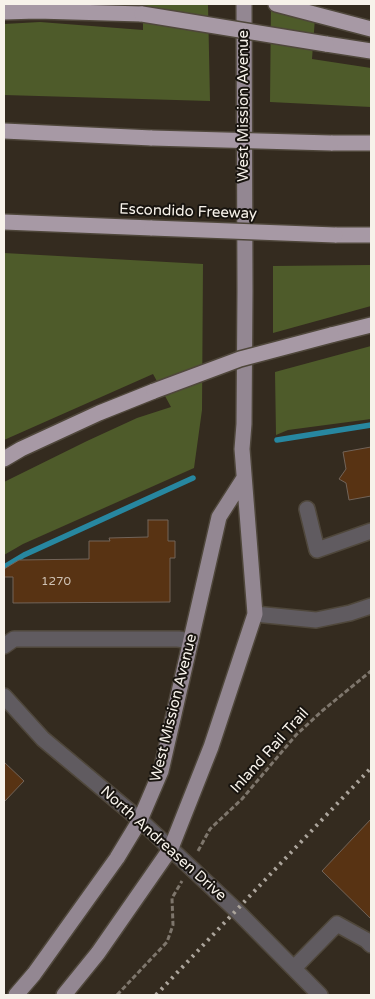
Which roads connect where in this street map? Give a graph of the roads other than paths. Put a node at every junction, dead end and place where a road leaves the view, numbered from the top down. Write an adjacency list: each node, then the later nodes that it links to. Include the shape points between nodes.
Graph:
1 (244, 4): 12 (main road, West Mission Avenue)
2 (276, 4): 4 (highway)
3 (4, 12): 5 (highway, bridge, via 142,14)
4 (371, 29)
5 (371, 51)
6 (4, 131): 7 (highway, bridge)
7 (371, 143)
8 (4, 222): 9 (highway, Escondido Freeway, bridge)
9 (371, 235)
10 (371, 326): 11 (highway, bridge, via 240,359 99,413)
11 (4, 459)
12 (244, 478): 16 (main road, West Mission Avenue); 17 (main road, West Mission Avenue, via 220,517)
13 (307, 509): 14 (street, via 317,550)
14 (371, 531)
15 (371, 606): 16 (street, via 316,620)
16 (255, 614): 21 (main road, West Mission Avenue, via 211,747)
17 (191, 641): 18 (street, via 14,639); 20 (main road, West Mission Avenue, via 161,771)
18 (4, 646)
19 (4, 696): 20 (street, North Andreasen Drive, via 42,739)
20 (140, 820): 21 (street, North Andreasen Drive); 24 (main road, West Mission Avenue, via 117,858)
21 (171, 848): 23 (street, North Andreasen Drive); 25 (main road, West Mission Avenue, via 98,953)
22 (371, 945): 23 (street, via 337,924)
23 (294, 968): 26 (street, North Andreasen Drive)
24 (16, 995)
25 (64, 995)
26 (320, 995)

